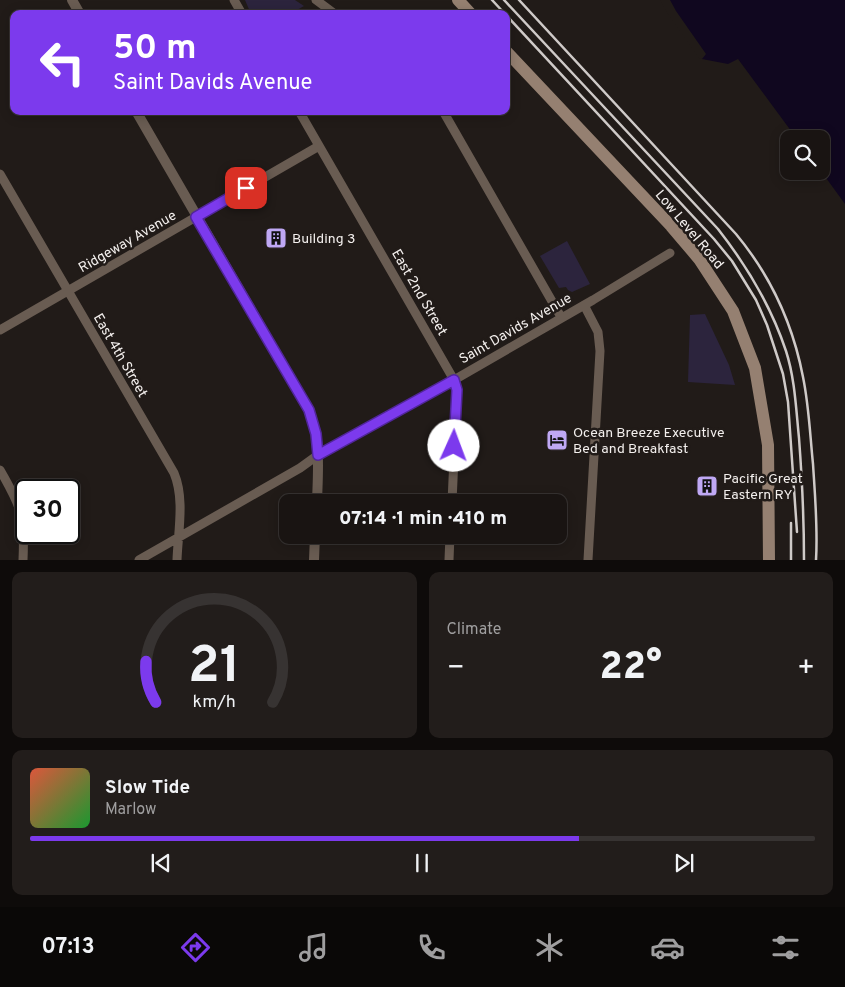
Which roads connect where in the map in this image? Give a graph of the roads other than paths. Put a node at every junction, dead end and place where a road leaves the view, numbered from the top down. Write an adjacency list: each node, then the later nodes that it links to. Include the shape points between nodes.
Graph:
1 (316, 0): 3 (street)
2 (458, 0): 4 (main road)
3 (330, 10)
4 (467, 10)
5 (510, 55): 31 (main road, Low Level Road, via 672,226 699,259 733,311 755,368 767,436)
6 (138, 115): 11 (street)
7 (301, 115): 9 (street, East 2nd Street)
8 (445, 115): 15 (street)
9 (319, 146): 11 (street, Ridgeway Avenue); 17 (street, East 2nd Street)
10 (0, 174): 13 (street, East 4th Street)
11 (196, 217): 13 (street, Ridgeway Avenue); 18 (street, via 309,410)
12 (670, 253): 14 (street, Saint Davids Avenue)
13 (67, 291): 16 (street, Ridgeway Avenue); 22 (street, East 4th Street, via 174,473 179,489)
14 (584, 305): 15 (street, Saint Davids Avenue); 30 (street, via 598,332 600,350)
15 (561, 317): 17 (street, Saint Davids Avenue)
16 (0, 330)
17 (454, 380): 18 (street, Saint Davids Avenue); 21 (street, East 2nd Street, via 457,390)
18 (318, 455): 20 (street); 22 (street, Saint Davids Avenue)
19 (0, 470): 25 (street, via 23,516)
20 (316, 494)
21 (452, 494)
22 (178, 536): 26 (street, Saint Davids Avenue); 27 (street, East 4th Street)
23 (315, 544): 28 (street)
24 (450, 544): 29 (street)
25 (23, 560)
26 (139, 560)
27 (177, 560)
28 (314, 560)
29 (449, 560)
30 (588, 560)
31 (769, 560)

